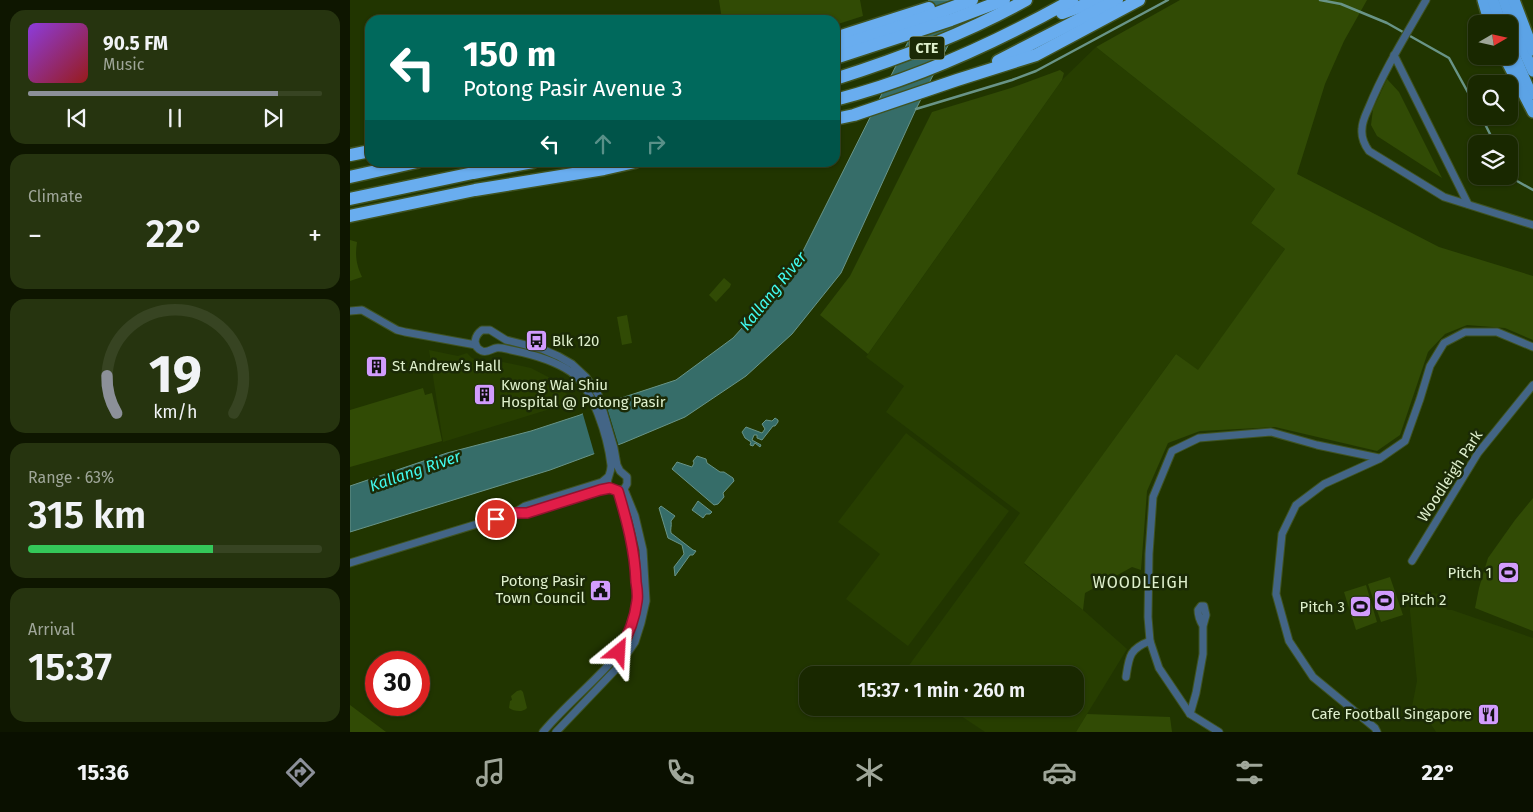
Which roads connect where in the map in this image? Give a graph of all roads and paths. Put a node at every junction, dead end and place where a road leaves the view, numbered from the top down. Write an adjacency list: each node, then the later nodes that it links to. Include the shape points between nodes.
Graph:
1 (953, 0): 17 (highway)
2 (972, 0): 18 (highway)
3 (1004, 0): 19 (highway)
4 (1026, 0): 25 (highway, CTE, via 958,35)
5 (1072, 0): 16 (highway, CTE)
6 (1098, 0): 16 (highway)
7 (1117, 0): 26 (highway)
8 (1139, 0): 26 (highway, via 1036,55)
9 (1426, 0): 21 (street)
10 (1482, 0): 14 (highway)
11 (1493, 0): 15 (highway)
12 (1504, 0): 24 (highway)
13 (1514, 0): 20 (highway)
14 (1487, 15)
15 (1498, 15)
16 (1026, 26): 28 (highway, CTE, via 915,74)
17 (840, 46)
18 (840, 46)
19 (840, 46)
20 (1533, 50)
21 (1394, 55): 38 (street); 38 (street, via 1363,122 1365,146 1444,197)
22 (1518, 64): 27 (highway)
23 (1509, 65): 29 (highway)
24 (1533, 71)
25 (840, 78)
26 (957, 80): 30 (highway)
27 (1533, 98)
28 (840, 99)
29 (1533, 112)
30 (840, 118)
31 (365, 152): 32 (highway)
32 (350, 155)
33 (393, 167): 36 (highway)
34 (506, 167): 37 (highway)
35 (613, 167): 39 (highway, via 475,190)
36 (350, 177)
37 (350, 199)
38 (1468, 204): 40 (street)
39 (350, 216)
40 (1533, 225)
41 (350, 311): 43 (street, via 362,310 397,330)
42 (495, 335): 43 (street, via 490,330 482,330 476,336); 44 (street, via 497,342); 47 (street, via 542,349 572,364 586,378)
43 (476, 345): 44 (street, via 484,352)
44 (494, 348): 47 (street, via 535,355 565,368)
45 (1533, 348): 48 (street, via 1497,332 1466,332 1444,343 1430,366 1405,441)
46 (1533, 385): 53 (street, Woodleigh Park, via 1478,453)
47 (595, 396): 49 (street, via 614,448)
48 (1380, 459): 56 (street, via 1317,446 1271,432 1199,438 1172,450 1152,497); 62 (street, via 1324,484 1296,505 1282,534 1276,594 1289,641 1312,677)
49 (613, 471): 50 (street, via 607,484); 51 (street, via 626,475 628,481); 52 (street, via 602,482 525,506)
50 (610, 488): 51 (street); 52 (street, via 527,513)
51 (621, 490): 59 (street, via 636,568 637,600 632,624 627,639 612,661); 60 (street, via 635,516 643,550 646,601 642,623 635,642 619,666)
52 (513, 513): 54 (street)
53 (1412, 561)
54 (350, 562)
55 (1203, 626): 58 (street, via 1203,654)
56 (1150, 641): 57 (street, via 1128,657); 58 (street, via 1159,668)
57 (1126, 677)
58 (1190, 714): 61 (street)
59 (544, 732)
60 (556, 732)
61 (1219, 732)
62 (1377, 732)

